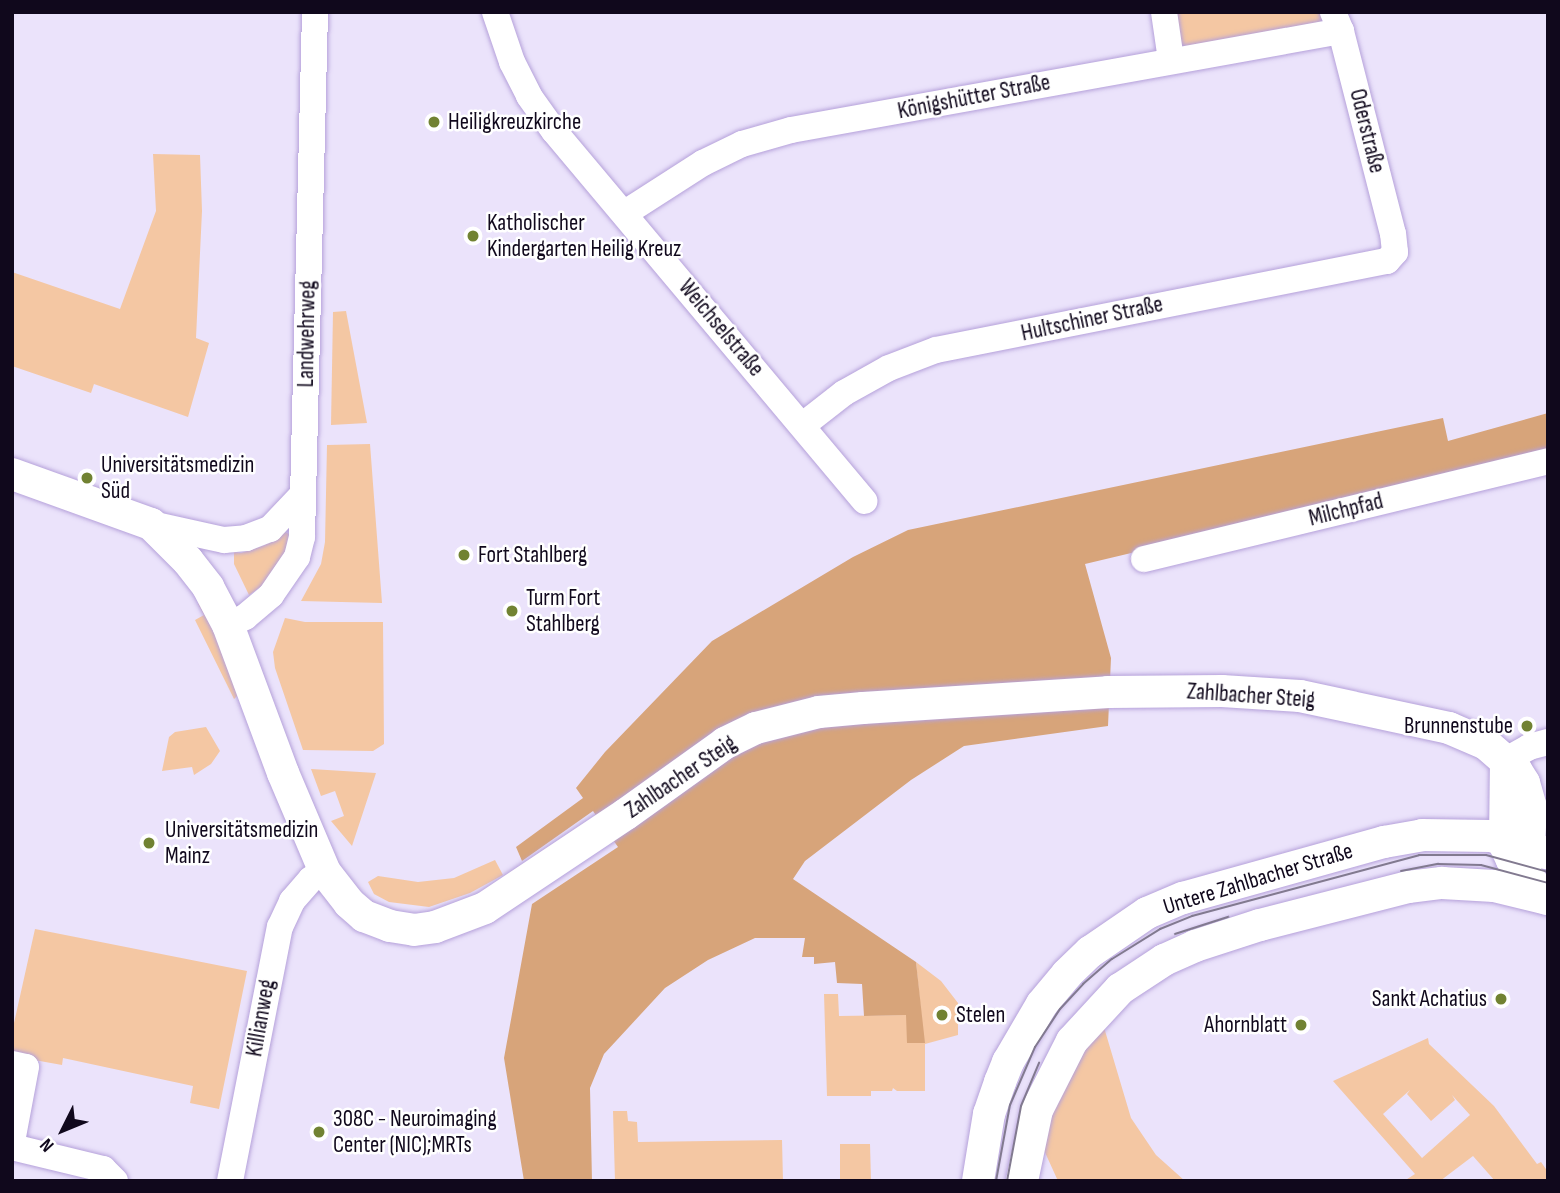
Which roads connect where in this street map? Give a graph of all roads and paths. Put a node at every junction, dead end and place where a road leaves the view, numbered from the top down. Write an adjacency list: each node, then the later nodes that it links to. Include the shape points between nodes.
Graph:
1 (315, 12): 11 (street, Landwehrweg)
2 (495, 12): 6 (street, Weichselstraße, via 529,96)
3 (1164, 12): 5 (street)
4 (1337, 22): 5 (street, Königshütter Straße); 7 (street, Oderstraße)
5 (1171, 60): 6 (street, Königshütter Straße, via 742,144)
6 (625, 213): 8 (street, Weichselstraße)
7 (1395, 252): 8 (street, Hultschiner Straße, via 1387,261 936,350 889,368 844,393)
8 (803, 425): 12 (street, Weichselstraße)
9 (1548, 461): 14 (street, Milchpfad)
10 (12, 474): 13 (street)
11 (303, 494): 13 (street, via 270,529 246,538 224,540); 15 (street, Landwehrweg, via 302,537 289,572 271,595)
12 (864, 501)
13 (150, 524): 15 (street, Zahlbacher Steig, via 208,587)
14 (1144, 559)
15 (228, 625): 19 (street, Zahlbacher Steig)
16 (1548, 742): 17 (street)
17 (1506, 760): 18 (street); 19 (street, Zahlbacher Steig, via 1486,744 1449,728 1300,696 1108,692 852,709 794,717 725,743 517,888 453,922 414,930 364,916)
18 (1523, 850): 20 (street); 21 (street); 26 (street, Untere Zahlbacher Straße, via 1433,834 1384,842 1183,898 1114,934 1067,974 1042,1004 1008,1062 989,1114)
19 (325, 872): 25 (street, Killianweg, via 292,901 280,926)
20 (1452, 883): 21 (street, Untere Zahlbacher Straße, via 1494,886); 27 (street, Untere Zahlbacher Straße, via 1408,887 1260,925 1195,946 1140,974 1087,1021 1056,1068 1037,1110)
21 (1547, 899)
22 (12, 1064): 23 (street, via 26,1067)
23 (12, 1144): 24 (street, via 103,1169)
24 (115, 1181)
25 (230, 1181)
26 (978, 1181)
27 (1022, 1181)

